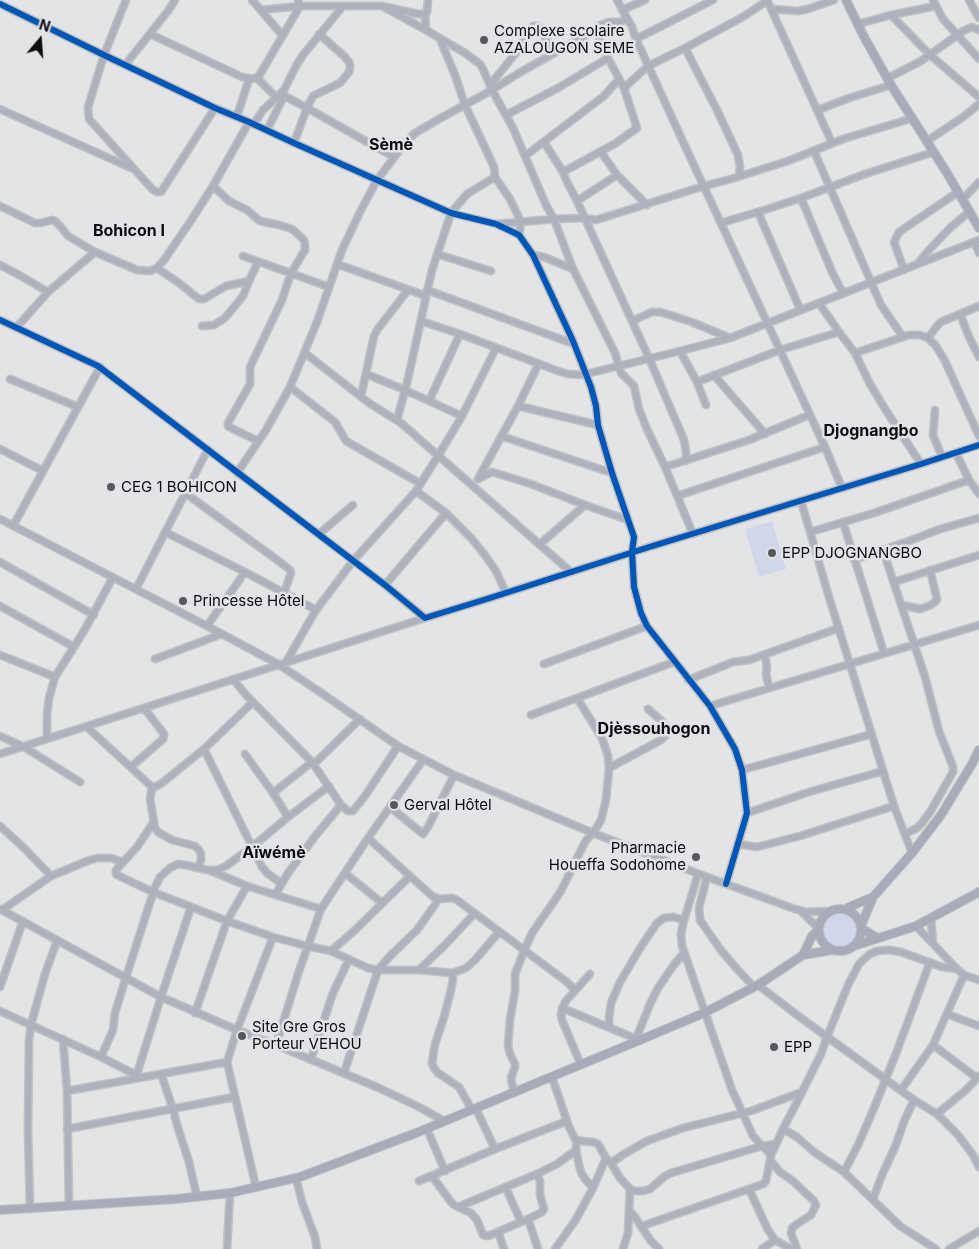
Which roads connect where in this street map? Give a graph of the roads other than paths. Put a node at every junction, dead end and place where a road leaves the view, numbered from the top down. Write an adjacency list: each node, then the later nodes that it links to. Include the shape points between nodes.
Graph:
1 (126, 0): 38 (street)
2 (175, 0): 30 (street)
3 (252, 0): 18 (street)
4 (428, 0): 20 (street)
5 (618, 0): 19 (street)
6 (645, 0): 19 (street)
7 (713, 0): 35 (street)
8 (767, 0): 17 (street); 36 (street)
9 (834, 0): 17 (street, via 798,11)
10 (846, 0): 25 (main road)
11 (969, 0): 22 (street)
12 (299, 3): 15 (street); 18 (street); 33 (street)
13 (935, 3): 21 (street); 32 (street)
14 (0, 4): 38 (street)
15 (343, 6): 16 (street); 31 (street)
16 (382, 6): 20 (street); 28 (street)
17 (772, 9): 57 (street)
18 (261, 10): 33 (street)
19 (622, 10): 23 (street)
20 (425, 14): 28 (street)
21 (891, 14): 25 (street); 39 (street)
22 (979, 18)
23 (627, 19): 27 (street, via 609,22); 35 (street)
24 (979, 22): 26 (street)
25 (858, 24): 47 (main road)
26 (972, 27): 29 (street); 32 (street)
27 (595, 29): 37 (street); 40 (street)
28 (426, 30): 34 (street)
29 (979, 30)
30 (150, 34): 42 (street); 45 (street)
31 (319, 34): 50 (street, via 299,60); 55 (street, via 344,56 350,70 340,83 313,96)
32 (957, 35): 39 (street); 41 (street)
33 (283, 36): 44 (street)
34 (440, 39): 48 (street, via 480,64); 53 (street)
35 (636, 39): 43 (street)
36 (685, 48): 43 (street); 75 (street, via 738,154)
37 (555, 53): 48 (street); 48 (street, via 538,26 533,26)
38 (104, 55): 42 (street); 72 (street, via 88,107 89,119)
39 (930, 55): 47 (street); 51 (street)
40 (608, 58): 46 (street); 58 (street)
41 (979, 59)
42 (125, 65): 54 (street)
43 (648, 66): 49 (street); 80 (street)
44 (257, 78): 45 (street); 50 (street)
45 (249, 79): 59 (street)
46 (619, 79): 49 (street); 64 (street, via 604,96)
47 (890, 82): 57 (street); 60 (main road)
48 (491, 88): 53 (street); 58 (street)
49 (624, 88): 68 (street, via 637,128)
50 (280, 95): 55 (street); 61 (street); 62 (street)
51 (979, 97)
52 (979, 104): 63 (street)
53 (465, 105): 71 (street, via 415,133); 76 (street)
54 (215, 108): 59 (street); 72 (street, via 161,192 152,190)
55 (306, 108): 65 (street); 71 (street)
56 (0, 109): 72 (street)
57 (818, 110): 66 (street)
58 (506, 115): 70 (street)
59 (237, 116): 61 (street)
60 (913, 118): 63 (main road); 66 (street)
61 (251, 123): 62 (street); 79 (street)
62 (267, 130): 65 (street)
63 (927, 140): 69 (main road)
64 (544, 142): 70 (street); 73 (street)
65 (294, 143): 77 (street)
66 (832, 143): 67 (street)
67 (814, 151): 75 (street); 81 (street)
68 (601, 152): 73 (street); 74 (street)
69 (934, 152): 81 (street); 82 (main road)
70 (525, 156): 91 (street)
71 (394, 157): 77 (street)
72 (134, 169)
73 (563, 172): 84 (street)
74 (617, 176): 84 (street); 85 (street)
75 (739, 176): 80 (street)
76 (496, 177): 89 (street, via 467,194); 92 (street)
77 (377, 180): 89 (street); 104 (street)
78 (979, 182): 82 (street)
79 (213, 186): 107 (street); 111 (street, via 260,221 292,229 304,240 305,250)
80 (704, 186): 85 (street); 93 (street)
81 (829, 187): 83 (street); 113 (street)
82 (961, 196): 87 (main road); 109 (street, via 899,232 894,242)
83 (800, 198): 88 (street); 118 (street)
84 (577, 201): 90 (street)
85 (647, 205): 90 (street, via 596,220)
86 (0, 206): 98 (street, via 35,223 55,221 68,236)
87 (970, 211): 95 (main road); 105 (street, via 950,228)
88 (758, 212): 93 (street); 121 (street)
89 (451, 214): 94 (street); 100 (street)
90 (584, 218): 91 (street); 125 (street)
91 (554, 219): 92 (street); 108 (street)
92 (521, 222): 94 (street); 96 (street)
93 (721, 223): 126 (street)
94 (496, 224): 96 (street)
95 (979, 228)
96 (519, 235): 101 (street)
97 (976, 241): 99 (street); 105 (street)
98 (95, 252): 107 (street, via 137,270); 116 (street)
99 (979, 253)
100 (437, 254): 110 (street); 117 (street)
101 (533, 255): 108 (street); 134 (street)
102 (244, 256): 103 (street)
103 (258, 262): 111 (street); 112 (street)
104 (337, 264): 114 (street); 115 (street)
105 (919, 264): 109 (street)
106 (0, 265): 116 (street)
107 (157, 268): 112 (street, via 201,300 231,284)
108 (573, 269): 143 (street)
109 (904, 270): 113 (street)
110 (491, 271)
111 (291, 273): 114 (street); 165 (street, via 282,300 250,367 250,384 228,423 231,428)
112 (249, 281): 127 (street, via 243,296 225,318 214,325)
113 (871, 283): 118 (street); 131 (street, via 881,305)
114 (329, 287): 138 (street)
115 (408, 290): 117 (street); 145 (street, via 374,336)
116 (48, 292): 128 (street)
117 (427, 293): 124 (street); 134 (street)
118 (843, 293): 119 (street)
119 (819, 303): 121 (street); 129 (street)
120 (979, 306): 122 (street)
121 (800, 309): 126 (street)
122 (960, 314): 133 (street, via 937,326); 140 (street)
123 (0, 320): 128 (street)
124 (421, 321): 130 (street); 151 (street)
125 (632, 321): 132 (street, via 654,311 660,312); 141 (street)
126 (767, 323): 132 (street); 136 (street)
127 (202, 326)
128 (16, 328): 144 (street)
129 (838, 332): 136 (street); 139 (street)
130 (460, 334): 135 (street); 153 (street)
131 (903, 337): 133 (street); 139 (street)
132 (730, 338): 137 (street)
133 (928, 338): 164 (street, via 944,359)
134 (574, 344): 146 (street)
135 (496, 348): 142 (street); 159 (street)
136 (780, 350): 147 (street); 158 (street)
137 (680, 351): 141 (street); 149 (street)
138 (305, 353): 150 (street); 152 (street)
139 (855, 353): 175 (street, via 870,384)
140 (979, 357)
141 (649, 358): 143 (street); 173 (street, via 684,440)
142 (538, 365): 146 (street, via 568,374); 155 (street)
143 (619, 366): 146 (street); 176 (street, via 622,375 634,386 639,409)
144 (100, 367): 156 (street); 169 (street)
145 (366, 374): 151 (street); 152 (street)
146 (586, 374): 161 (street)
147 (714, 375): 149 (street); 162 (street)
148 (10, 379): 156 (street)
149 (697, 382): 154 (street)
150 (290, 387): 165 (street); 183 (street, via 335,422 346,441)
151 (405, 390): 153 (street); 160 (street)
152 (361, 396): 160 (street)
153 (429, 401): 159 (street)
154 (706, 405)
155 (518, 406): 161 (street); 163 (street)
156 (78, 407): 177 (street)
157 (935, 410): 172 (street, via 934,435)
158 (809, 415): 162 (street); 167 (street)
159 (462, 416): 171 (street)
160 (397, 420): 171 (street)
161 (598, 425): 179 (street)
162 (765, 434): 173 (street)
163 (501, 436): 174 (street); 179 (street)
164 (979, 436)
165 (258, 441): 180 (street)
166 (979, 445): 170 (street)
167 (825, 447): 185 (street); 189 (street)
168 (0, 449): 177 (street)
169 (208, 449): 180 (street); 187 (street)
170 (956, 453): 172 (street); 182 (street)
171 (438, 456): 183 (street); 184 (street)
172 (942, 457): 175 (street)
173 (686, 461): 176 (street)
174 (486, 464): 178 (street); 181 (street)
175 (921, 464): 185 (street)
176 (665, 467): 189 (street)
177 (43, 471): 198 (street)
178 (492, 472): 181 (street); 192 (street)
179 (612, 472): 196 (street)
180 (237, 473): 201 (street)
181 (478, 479): 184 (street)
182 (969, 480): 188 (street); 197 (street)
183 (421, 484): 186 (street)
184 (474, 487): 204 (street)
185 (842, 488): 190 (street)
186 (416, 491): 193 (street); 210 (street)
187 (185, 493): 199 (street); 219 (street, via 290,570)
188 (979, 494)
189 (677, 496): 202 (street)
190 (801, 501): 200 (street); 202 (street)
191 (353, 504): 201 (street)
192 (585, 505): 196 (street); 204 (street)
193 (446, 513): 217 (street); 220 (street, via 484,554)
194 (0, 518): 198 (street)
195 (979, 518): 206 (street)
196 (628, 520): 203 (street)
197 (843, 522): 200 (street); 209 (street)
198 (13, 526): 215 (street)
199 (165, 532): 213 (street); 218 (street)
200 (810, 532): 229 (street)
201 (319, 534): 210 (street)
202 (694, 534): 205 (street)
203 (634, 537): 205 (street); 207 (street)
204 (540, 544): 214 (street)
205 (646, 548): 207 (street)
206 (883, 550): 209 (street); 216 (street)
207 (632, 552): 214 (street); 228 (street, via 635,593)
208 (979, 555): 212 (street)
209 (854, 560): 233 (street)
210 (353, 561): 217 (street); 223 (street)
211 (0, 562): 224 (street)
212 (930, 570): 216 (street); 221 (street, via 936,601 920,608)
213 (245, 572): 219 (street); 227 (street)
214 (571, 572): 220 (street)
215 (113, 577): 218 (street); 224 (street)
216 (894, 582): 221 (street)
217 (385, 585): 225 (street)
218 (136, 589): 227 (street)
219 (284, 592): 223 (street)
220 (506, 593): 225 (street)
221 (902, 605): 231 (street)
222 (0, 606): 232 (street)
223 (316, 610): 237 (street)
224 (94, 615): 232 (street)
225 (425, 618): 237 (street)
226 (979, 625): 231 (street)
227 (207, 626): 230 (street)
228 (647, 626): 238 (street); 241 (street)
229 (839, 628): 235 (street); 239 (street)
230 (222, 634): 236 (street); 240 (street)
231 (914, 644): 233 (street); 282 (street, via 954,770 922,823)
232 (74, 647): 242 (street)
233 (884, 653): 239 (street)
234 (0, 654): 242 (street)
235 (765, 655): 244 (street, via 733,662); 245 (street)
236 (155, 659)
237 (286, 662): 240 (street)
238 (674, 662): 244 (street); 246 (street)
239 (850, 663): 245 (street); 254 (street)
240 (278, 664): 243 (street); 252 (street)
241 (544, 664)
242 (55, 677): 256 (street, via 48,707)
243 (233, 679): 247 (street); 249 (street)
244 (688, 680): 248 (street)
245 (768, 688): 248 (street)
246 (577, 698): 251 (street); 266 (street, via 602,738)
247 (253, 702): 259 (street); 264 (street)
248 (710, 706): 267 (street)
249 (144, 708): 253 (street); 265 (street, via 164,734 163,739)
250 (648, 709): 266 (street, via 662,722 666,735)
251 (531, 715)
252 (360, 720): 257 (street); 264 (street)
253 (87, 727): 256 (street); 265 (street)
254 (872, 734): 267 (street); 268 (street)
255 (0, 736): 258 (street)
256 (47, 738): 258 (street)
257 (398, 746): 263 (street); 274 (street, via 356,809 351,812)
258 (24, 747): 261 (street); 270 (street)
259 (204, 749): 271 (street, via 162,783); 285 (street)
260 (979, 750): 286 (main road, via 941,815)
261 (0, 754)
262 (245, 754): 273 (street)
263 (423, 760): 269 (street); 276 (street)
264 (313, 763): 272 (street); 273 (street)
265 (131, 767): 271 (street)
266 (609, 768): 281 (street, via 604,811)
267 (742, 770): 277 (street)
268 (883, 771): 275 (street); 277 (street)
269 (454, 775): 276 (street, via 423,834); 281 (street)
270 (80, 782)
271 (152, 786): 279 (street)
272 (329, 786): 274 (street); 278 (street)
273 (273, 793): 278 (street)
274 (341, 805): 295 (street)
275 (894, 806): 282 (street); 284 (street, via 757,847)
276 (390, 807): 283 (street)
277 (747, 813): 284 (street)
278 (288, 817): 285 (street)
279 (153, 823): 287 (street); 288 (street, via 165,837 195,846 201,854)
280 (0, 826): 292 (street)
281 (592, 833): 291 (street); 326 (street)
282 (905, 834): 286 (street)
283 (368, 838): 290 (street); 293 (street)
284 (738, 844): 296 (street)
285 (252, 847): 289 (street, via 226,866); 295 (street, via 262,867)
286 (912, 853): 301 (main road)
287 (123, 862): 292 (street, via 98,858); 298 (street, via 116,874)
288 (198, 868): 289 (street); 298 (street, via 178,864 170,868 157,881)
289 (207, 870): 297 (street)
290 (345, 873): 303 (street); 306 (street)
291 (698, 874): 294 (street); 312 (street)
292 (52, 876): 305 (street)
293 (410, 876): 302 (street); 303 (street)
294 (707, 877): 296 (street); 340 (street, via 699,908 700,920 720,949)
295 (281, 883): 300 (street)
296 (726, 884): 309 (street)
297 (247, 886): 300 (street); 314 (street)
298 (153, 892): 304 (street); 338 (street)
299 (979, 892): 311 (main road)
300 (275, 895): 306 (street)
301 (873, 897): 308 (main road); 316 (main road)
302 (439, 900): 310 (street, via 457,900); 333 (street, via 417,930)
303 (382, 903): 327 (street)
304 (191, 907): 314 (street); 343 (street)
305 (1, 909): 313 (street)
306 (321, 909): 323 (street)
307 (830, 910): 308 (main road); 309 (street); 317 (main road, via 823,916)
308 (847, 910): 316 (main road, via 858,919)
309 (801, 911): 317 (street)
310 (474, 914): 318 (street); 334 (street)
311 (931, 919): 315 (main road); 322 (street)
312 (684, 920): 328 (street, via 681,941); 351 (street, via 664,918 657,923 620,982 611,1004)
313 (23, 921): 321 (street); 341 (street)
314 (226, 921): 319 (street); 346 (street)
315 (916, 926): 320 (main road); 322 (street)
316 (861, 927): 320 (main road); 324 (main road, via 860,938)
317 (818, 929): 325 (main road, via 820,938); 329 (main road)
318 (499, 932): 326 (street); 335 (street, via 466,968)
319 (273, 937): 323 (street); 352 (street)
320 (878, 938): 324 (main road)
321 (57, 941): 338 (street); 349 (street)
322 (933, 943): 332 (street)
323 (307, 946): 327 (street); 356 (street)
324 (854, 946): 325 (main road, via 840,952)
325 (832, 950): 329 (main road)
326 (524, 951): 342 (street); 371 (street, via 515,978 508,1050 516,1067 511,1078)
327 (331, 952): 330 (street)
328 (684, 953): 347 (street); 355 (street, via 658,988)
329 (803, 955): 340 (main road)
330 (349, 959): 333 (street); 359 (street)
331 (930, 962): 332 (street); 353 (street, via 889,950 870,954 855,971); 367 (street)
332 (956, 969): 337 (street)
333 (378, 970): 334 (street); 362 (street)
334 (419, 970): 335 (street)
335 (452, 973): 375 (street, via 451,990 432,1063 438,1073 458,1087)
336 (590, 974): 342 (street)
337 (964, 974): 339 (street); 348 (street)
338 (126, 977): 343 (street); 358 (street, via 113,1030)
339 (979, 980)
340 (756, 986): 347 (main road); 353 (street)
341 (0, 987)
342 (575, 990): 344 (street)
343 (160, 997): 346 (street); 364 (street)
344 (562, 1008): 351 (street); 361 (street, via 562,1020)
345 (0, 1011): 349 (street)
346 (195, 1012): 352 (street)
347 (704, 1013): 355 (main road); 376 (street)
348 (948, 1014): 350 (street); 357 (street)
349 (31, 1025): 354 (street); 407 (street)
350 (979, 1026)
351 (610, 1027): 355 (street)
352 (236, 1030): 356 (street); 360 (street)
353 (827, 1037): 367 (street); 370 (street)
354 (63, 1039): 358 (street); 368 (street)
355 (638, 1040): 361 (main road)
356 (276, 1045): 359 (street)
357 (933, 1045): 366 (street); 369 (street)
358 (101, 1057): 364 (street)
359 (311, 1059): 362 (street)
360 (227, 1062): 363 (street); 372 (street)
361 (581, 1065): 365 (main road)
362 (344, 1073): 378 (street)
363 (161, 1074): 364 (street); 374 (street)
364 (136, 1076): 368 (street)
365 (552, 1077): 371 (main road); 379 (street)
366 (978, 1077): 377 (street)
367 (886, 1079): 369 (street); 392 (street)
368 (67, 1090): 380 (street)
369 (901, 1090): 373 (street)
370 (802, 1092): 376 (street); 382 (street)
371 (514, 1093): 375 (main road)
372 (234, 1097): 374 (street); 397 (street)
373 (914, 1100): 377 (street); 404 (street)
374 (173, 1109): 380 (street); 403 (street)
375 (474, 1109): 378 (main road); 386 (street)
376 (742, 1113): 385 (street, via 753,1136); 389 (street, via 647,1141)
377 (937, 1114): 390 (street, via 958,1136)
378 (444, 1121): 381 (main road)
379 (567, 1121): 383 (street); 386 (street)
380 (68, 1129): 405 (street)
381 (427, 1129): 391 (street); 395 (main road)
382 (783, 1129): 384 (street); 392 (street)
383 (577, 1140): 387 (street); 389 (street, via 596,1142)
384 (776, 1144): 385 (street); 388 (street)
385 (762, 1146): 388 (street); 400 (street, via 671,1173 646,1190)
386 (495, 1149): 391 (street)
387 (576, 1149): 393 (street); 399 (street, via 581,1172)
388 (770, 1158): 401 (street, via 766,1181); 425 (street, via 780,1172 816,1205 811,1215 792,1228)
389 (609, 1160): 399 (street); 400 (street)
390 (979, 1167)
391 (446, 1171): 394 (street)
392 (844, 1172): 404 (street)
393 (537, 1174): 398 (street); 410 (street, via 544,1210)
394 (432, 1176): 396 (street); 406 (street)
395 (296, 1178): 397 (main road); 417 (street)
396 (419, 1182)
397 (256, 1187): 402 (main road)
398 (506, 1188): 406 (street); 411 (street)
399 (593, 1188): 420 (street)
400 (630, 1189): 409 (street)
401 (749, 1189): 412 (street); 415 (street)
402 (230, 1192): 403 (main road); 416 (street)
403 (197, 1197): 405 (main road)
404 (873, 1199): 426 (street, via 900,1226)
405 (69, 1206): 407 (main road)
406 (458, 1207): 414 (street, via 474,1216 483,1235)
407 (30, 1209): 408 (main road)
408 (0, 1210)
409 (629, 1210): 412 (street); 421 (street, via 628,1233)
410 (528, 1219): 411 (street); 419 (street)
411 (521, 1222): 414 (street)
412 (642, 1226): 422 (street)
413 (979, 1231): 427 (street)
414 (498, 1232): 418 (street)
415 (775, 1240): 423 (street); 424 (street)
416 (227, 1249)
417 (317, 1249)
418 (504, 1249)
419 (538, 1249)
420 (555, 1249)
421 (623, 1249)
422 (659, 1249)
423 (762, 1249)
424 (791, 1249)
425 (797, 1249)
426 (936, 1249)
427 (949, 1249)

